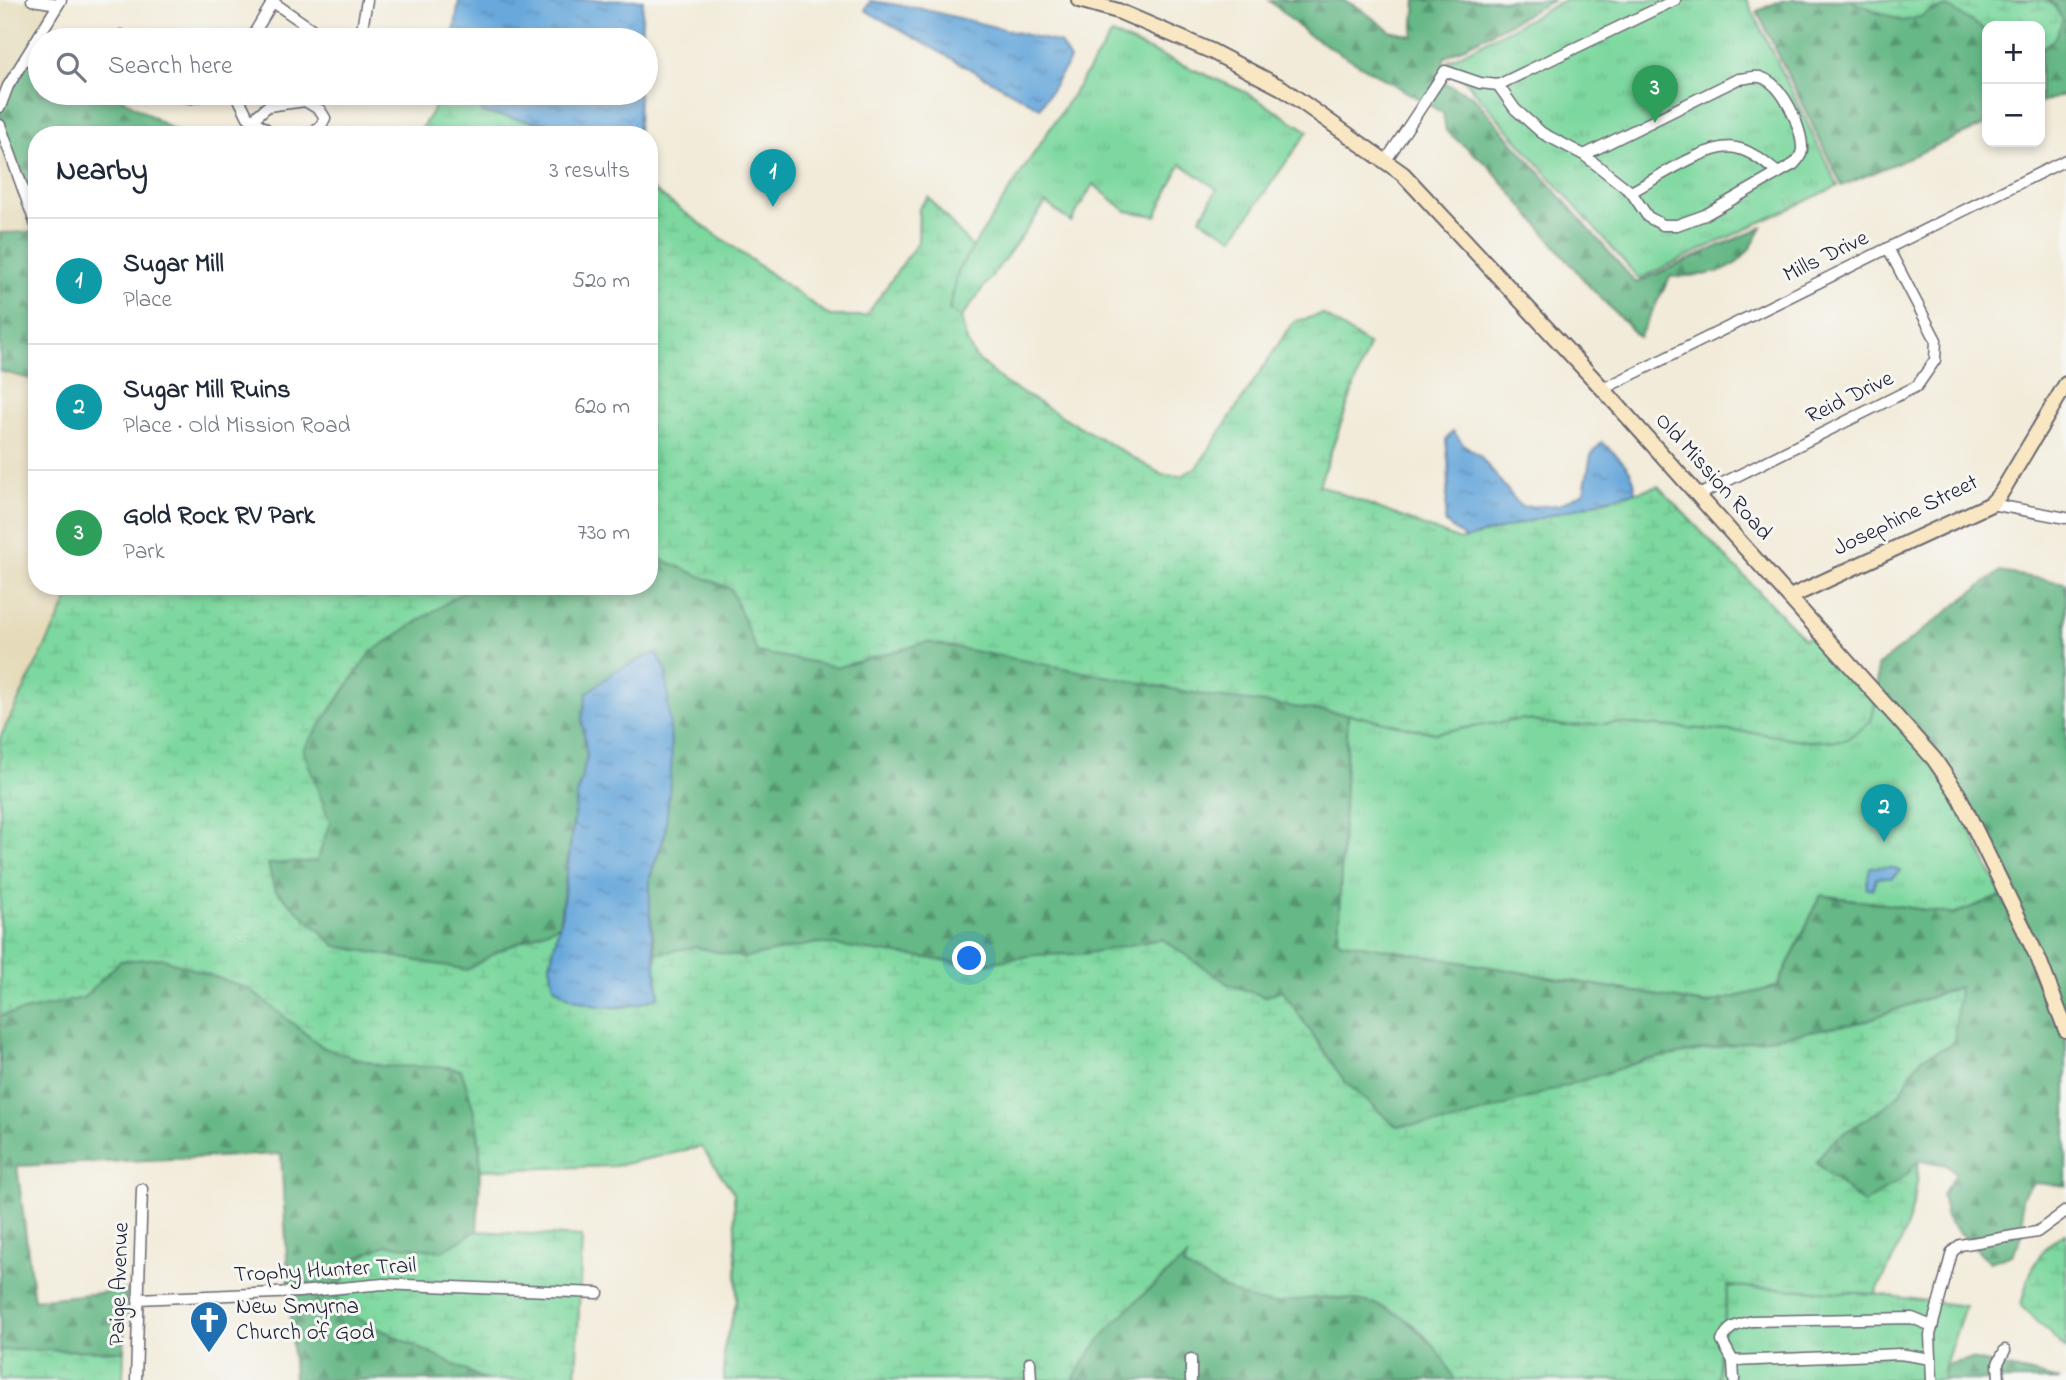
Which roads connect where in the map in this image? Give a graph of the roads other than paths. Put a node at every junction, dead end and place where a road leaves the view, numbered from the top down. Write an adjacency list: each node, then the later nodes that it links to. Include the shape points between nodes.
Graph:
1 (32, 0): 6 (street)
2 (367, 0): 10 (street)
3 (1079, 0): 23 (street, Old Mission Road, via 1118,11 1212,51 1282,88)
4 (1675, 0): 12 (street)
5 (272, 1): 8 (street); 9 (street)
6 (59, 2): 7 (street)
7 (43, 28)
8 (257, 28)
9 (311, 28)
10 (362, 28)
11 (28, 53): 16 (street)
12 (1498, 85): 21 (street, via 1515,109 1542,133); 23 (street, via 1445,71)
13 (244, 105): 17 (street)
14 (275, 105): 17 (street)
15 (312, 105): 20 (street, via 325,118)
16 (0, 107)
17 (252, 120): 19 (street)
18 (0, 125): 26 (street)
19 (261, 126)
20 (321, 126)
21 (1584, 155): 24 (street, via 1738,79 1759,77 1773,85 1800,134 1802,153); 25 (street)
22 (2066, 160): 27 (street, Mills Drive)
23 (1385, 162): 29 (street, Old Mission Road, via 1403,174)
24 (1778, 173): 25 (street, via 1754,155 1723,147); 25 (street, via 1677,225 1663,225 1648,217)
25 (1631, 192)
26 (28, 203)
27 (1888, 248): 29 (street, Mills Drive); 30 (street, Reid Drive, via 1936,340 1936,360 1917,386)
28 (2066, 384): 31 (street, Josephine Street)
29 (1603, 389): 30 (street, Old Mission Road)
30 (1699, 495): 33 (street, Old Mission Road)
31 (1991, 504): 32 (street); 33 (street, Josephine Street)
32 (2066, 518)
33 (1790, 597): 34 (street, Old Mission Road, via 1934,759 1958,794 2039,960)
34 (2066, 1030)
35 (142, 1189): 38 (street, Paige Avenue)
36 (2066, 1211): 39 (street, via 2036,1232 1960,1245 1952,1252)
37 (598, 1293): 38 (street, Trophy Hunter Trail, via 383,1283 299,1292)
38 (138, 1298): 45 (street, Paige Avenue)
39 (1932, 1326): 42 (street); 43 (street, via 1912,1318 1752,1321 1726,1332 1722,1341)
40 (2005, 1350): 50 (street, via 1998,1363)
41 (1191, 1359): 47 (street)
42 (1931, 1359): 43 (street, via 1900,1354); 49 (street)
43 (1733, 1361): 48 (street)
44 (1030, 1362): 46 (street)
45 (136, 1380)
46 (1031, 1380)
47 (1191, 1380)
48 (1734, 1380)
49 (1932, 1380)
50 (1999, 1380)

